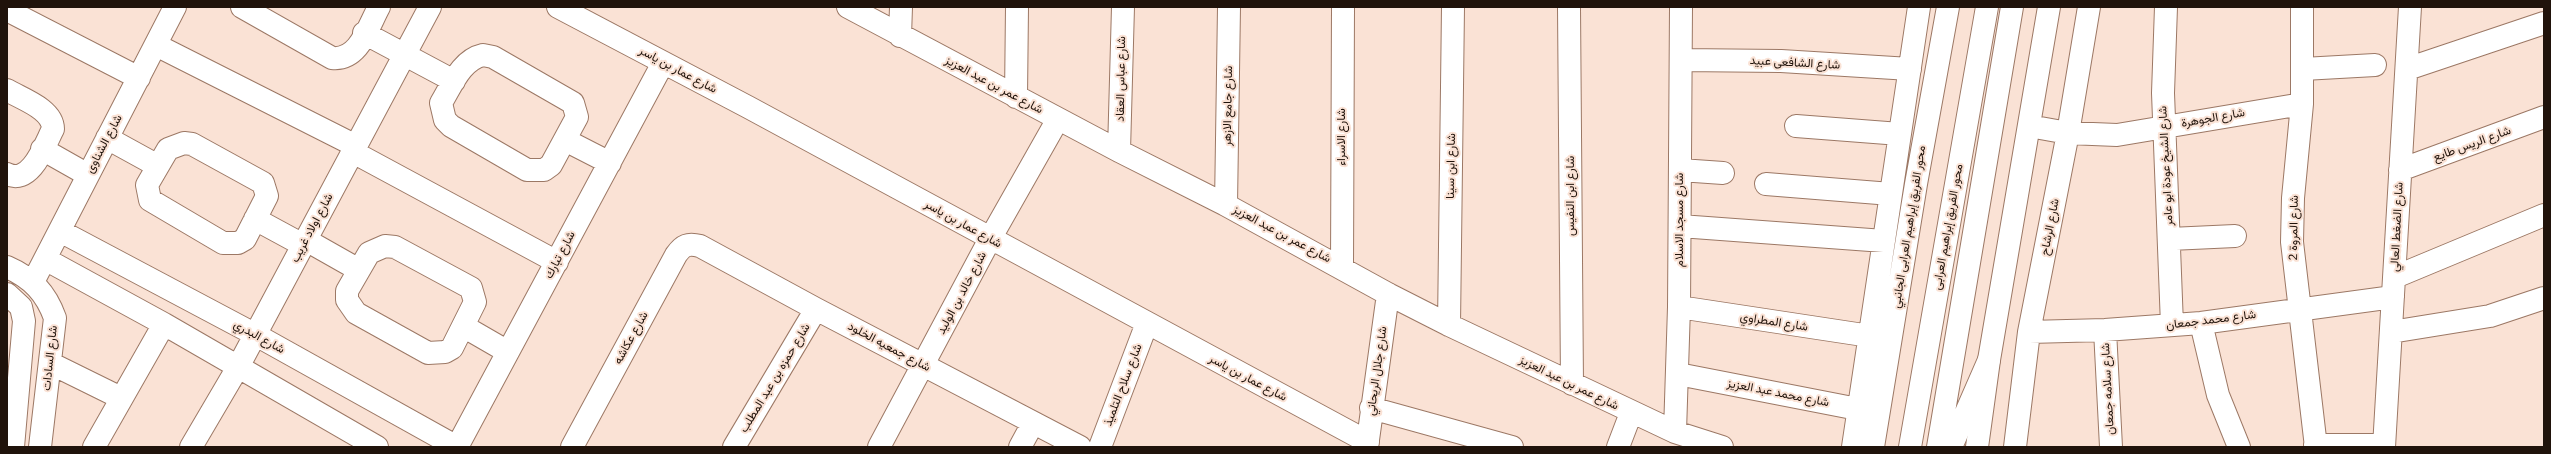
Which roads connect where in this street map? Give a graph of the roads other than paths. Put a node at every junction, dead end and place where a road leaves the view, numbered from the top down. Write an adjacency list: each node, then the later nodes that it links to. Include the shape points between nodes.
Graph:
1 (175, 7): 28 (street, شارع الشناوى)
2 (242, 7): 26 (street, via 332,58 340,59 354,53)
3 (379, 7): 26 (street)
4 (430, 7): 29 (street, شارع اولاد غريب)
5 (848, 7): 27 (street, شارع عمر بن عبد العزيز)
6 (901, 7): 27 (street)
7 (1017, 7): 39 (street)
8 (1123, 7): 52 (street, شارع عباس العقاد)
9 (1229, 7): 62 (street, شارع جامع الازهر)
10 (1343, 7): 75 (street, شارع الاسراء)
11 (1453, 7): 89 (street, شارع ابن سينا)
12 (1569, 7): 103 (street, شارع ابن النفيس)
13 (1681, 7): 30 (street, شارع مسجد الاسلام)
14 (1919, 7): 33 (street)
15 (1948, 7): 106 (street, محور الفريق إبراهيم العرابى الجانبي, via 1916,184)
16 (1987, 7): 130 (street, محور الفريق إبراهيم العرابى)
17 (2012, 7): 131 (street)
18 (2049, 7): 44 (street)
19 (2089, 7): 46 (street, شارع الرشاح)
20 (2166, 7): 45 (street, شارع الشيخ عودة ابو عامر, via 2163,55)
21 (2302, 7): 34 (street, شارع المروة 2)
22 (2410, 7): 35 (street, شارع الضغط العالي)
23 (560, 8): 31 (street, شارع عمار بن ياسر)
24 (7, 10): 36 (street)
25 (2544, 23): 35 (street)
26 (364, 33): 29 (street)
27 (900, 36): 39 (street, شارع عمر بن عبد العزيز)
28 (156, 45): 36 (street, شارع الشناوى); 51 (street)
29 (405, 55): 37 (street); 51 (street, شارع اولاد غريب)
30 (1681, 60): 33 (street, شارع الشافعى عبيد, via 1780,60); 55 (street, شارع مسجد الاسلام)
31 (664, 62): 53 (street, شارع تبارك); 68 (street, شارع عمار بن ياسر)
32 (2374, 65): 34 (street)
33 (1910, 69): 47 (street)
34 (2303, 69): 40 (street, شارع المروة 2)
35 (2407, 69): 56 (street, شارع الضغط العالي)
36 (139, 78): 48 (street, شارع الشناوى)
37 (454, 81): 49 (street, via 466,63 474,57 493,57 573,103 577,117); 49 (street, via 441,103 444,120 526,170 544,170 551,165)
38 (7, 90): 50 (street, via 50,116 53,129)
39 (1016, 97): 42 (street, شارع عمر بن عبد العزيز)
40 (2302, 104): 45 (street, شارع الجوهرة); 84 (street, شارع المروة 2, via 2292,220 2293,264)
41 (2544, 117): 56 (street, شارع الريس طايع)
42 (1058, 119): 52 (street, شارع عمر بن عبد العزيز); 68 (street, شارع خالد بن الوليد)
43 (1796, 126): 47 (street)
44 (2029, 126): 46 (street, شارع الجوهرة); 98 (street)
45 (2164, 127): 46 (street, شارع الجوهرة, via 2117,135); 69 (street, شارع الشيخ عودة ابو عامر)
46 (2068, 133): 93 (street, شارع الرشاح)
47 (1900, 134): 61 (street)
48 (107, 138): 54 (street); 59 (street, شارع الشناوى)
49 (565, 140): 53 (street)
50 (42, 149): 58 (street, via 31,170 17,176); 59 (street)
51 (355, 149): 71 (street, شارع اولاد غريب); 74 (street)
52 (1119, 151): 62 (street, شارع عمر بن عبد العزيز)
53 (610, 163): 74 (street, شارع تبارك)
54 (158, 166): 64 (street, via 168,150 184,142 258,179 266,189 267,196); 64 (street, via 147,185 150,200 223,243 238,243 245,239)
55 (1680, 170): 57 (street); 65 (street, شارع مسجد الاسلام)
56 (2400, 170): 79 (street, شارع الضغط العالي)
57 (1723, 173)
58 (7, 174)
59 (88, 175): 66 (street, شارع الشناوى)
60 (1766, 184): 61 (street)
61 (1891, 194): 70 (street)
62 (1226, 205): 75 (street, شارع عمر بن عبد العزيز)
63 (2544, 215): 79 (street, شارع محمد جمعان)
64 (255, 219): 71 (street)
65 (1680, 226): 70 (street); 83 (street, شارع مسجد الاسلام)
66 (60, 231): 78 (street, شارع الشناوى); 95 (street, شارع البدري)
67 (2235, 236): 69 (street)
68 (990, 239): 86 (street, شارع عمار بن ياسر); 100 (street, شارع خالد بن الوليد)
69 (2170, 239): 90 (street, شارع الشيخ عودة ابو عامر)
70 (1884, 241): 96 (street)
71 (304, 242): 77 (street); 95 (street, شارع اولاد غريب)
72 (700, 246): 85 (street, شارع جمعيه الخلود); 119 (street, شارع عكاشه, via 691,244 682,247 676,255)
73 (7, 255): 78 (street)
74 (557, 262): 97 (street, شارع تبارك)
75 (1342, 267): 81 (street, شارع عمر بن عبد العزيز)
76 (7, 268): 78 (street, شارع السادات)
77 (359, 270): 91 (street, via 369,253 376,248 394,247 465,284 471,288 475,302); 91 (street, via 347,291 350,307 356,313 428,353 444,352 452,348)
78 (39, 271): 88 (street); 99 (street, شارع السادات, via 42,292 55,318)
79 (2394, 287): 84 (street, شارع محمد جمعان); 94 (street, شارع الضغط العالي)
80 (7, 294): 113 (street, via 21,307 24,321)
81 (1388, 294): 89 (street, شارع عمر بن عبد العزيز); 105 (street, شارع جلال الريحاني)
82 (2544, 298): 94 (street, via 2490,316)
83 (1679, 308): 96 (street, شارع المطراوي); 102 (street, شارع مسجد الاسلام)
84 (2300, 308): 87 (street, شارع محمد جمعان); 111 (street, شارع المروة 2)
85 (816, 309): 100 (street, شارع جمعيه الخلود); 120 (street, شارع حمزه بن عبد المطلب)
86 (1147, 323): 110 (street, شارع عمار بن ياسر); 124 (street, شارع سلاح التلميذ)
87 (2201, 323): 90 (street, شارع محمد جمعان); 136 (street, via 2218,395)
88 (164, 324): 101 (street); 104 (street)
89 (1448, 325): 103 (street, شارع عمر بن عبد العزيز)
90 (2172, 325): 92 (street, شارع محمد جمعان)
91 (463, 326): 97 (street)
92 (2104, 330): 93 (street, شارع محمد جمعان); 135 (street, شارع سلامه جمعان)
93 (2029, 332): 134 (street, شارع الرشاح)
94 (2391, 332): 112 (street, شارع الضغط العالي)
95 (256, 335): 101 (street, شارع اولاد غريب); 118 (street, شارع البدري)
96 (1870, 336): 106 (street)
97 (508, 352): 118 (street, شارع تبارك)
98 (1989, 360): 132 (street); 133 (street)
99 (50, 363): 104 (street); 114 (street, شارع السادات)
100 (924, 366): 108 (street, شارع جمعيه الخلود); 121 (street, شارع خالد بن الوليد)
101 (238, 367): 116 (street, شارع اولاد غريب); 117 (street)
102 (1678, 374): 106 (street, شارع محمد عبد العزيز); 109 (street, شارع مسجد الاسلام)
103 (1572, 384): 107 (street, شارع عمر بن عبد العزيز)
104 (122, 398): 115 (street)
105 (1371, 408): 110 (street, شارع جلال الريحاني); 125 (street)
106 (1869, 411): 128 (street); 129 (street, محور الفريق إبراهيم العرابى الجانبي)
107 (1631, 413): 109 (street, شارع عمر بن عبد العزيز); 126 (street)
108 (1033, 423): 122 (street); 123 (street, شارع جمعيه الخلود)
109 (1675, 432): 127 (street, شارع عمر بن عبد العزيز)
110 (1367, 445)
111 (2316, 446): 112 (street)
112 (2384, 446)
113 (13, 447)
114 (40, 447)
115 (94, 447)
116 (191, 447)
117 (377, 447)
118 (457, 447)
119 (572, 447)
120 (734, 447)
121 (879, 447)
122 (1020, 447)
123 (1080, 447)
124 (1100, 447)
125 (1512, 447)
126 (1618, 447)
127 (1722, 447)
128 (1853, 447)
129 (1873, 447)
130 (1910, 447)
131 (1938, 447)
132 (1951, 447)
133 (1977, 447)
134 (2015, 447)
135 (2111, 447)
136 (2239, 447)

